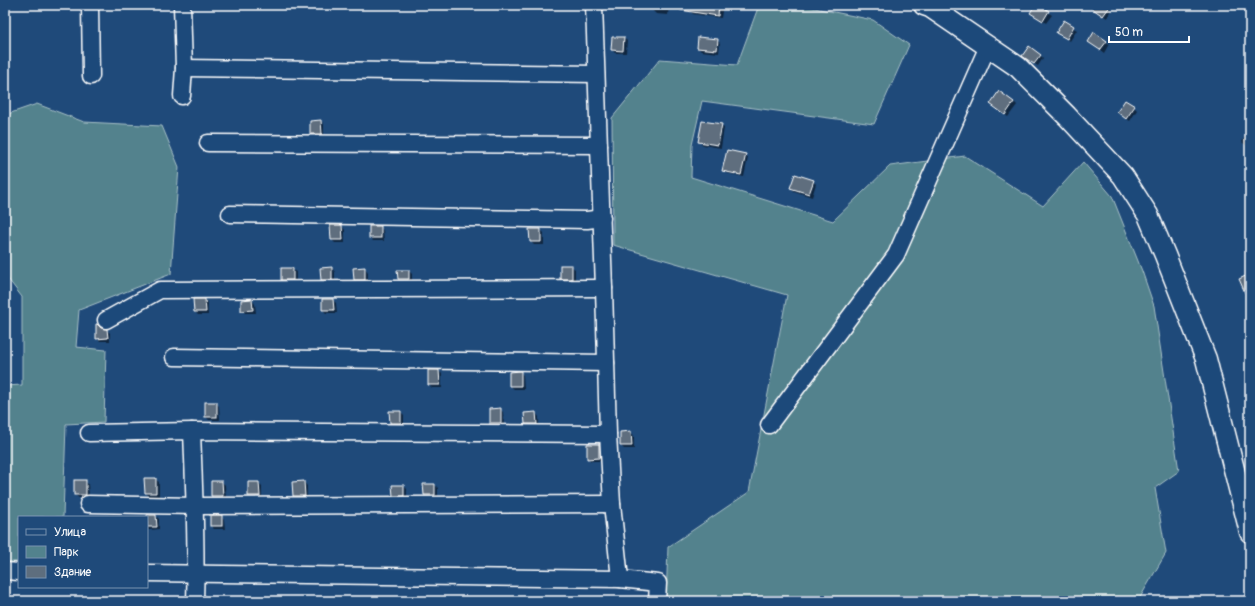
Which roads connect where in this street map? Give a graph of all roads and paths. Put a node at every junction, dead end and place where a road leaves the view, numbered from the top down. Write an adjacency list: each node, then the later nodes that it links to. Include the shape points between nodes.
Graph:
1 (90, 5): 8 (street)
2 (182, 5): 6 (street)
3 (594, 5): 7 (street)
4 (924, 5): 5 (main road)
5 (988, 46): 18 (street, via 896,255); 25 (main road, via 1018,67 1072,122 1123,176 1148,215 1206,359)
6 (184, 68): 7 (street); 9 (street)
7 (596, 74): 11 (street)
8 (91, 76)
9 (182, 96)
10 (208, 143): 11 (street)
11 (599, 145): 13 (street)
12 (230, 214): 13 (street, via 587,220)
13 (602, 218): 14 (street)
14 (604, 288): 15 (street, via 160,290); 17 (street)
15 (106, 320)
16 (174, 357): 17 (street)
17 (606, 363): 21 (street)
18 (769, 425)
19 (192, 431): 20 (street); 21 (street); 24 (street)
20 (88, 433)
21 (608, 434): 23 (street)
22 (88, 504): 24 (street)
23 (612, 504): 24 (street); 30 (street)
24 (195, 506): 29 (street)
25 (1250, 532)
26 (5, 572): 27 (street)
27 (18, 572)
28 (148, 573): 29 (street)
29 (196, 574): 30 (street); 31 (street)
30 (620, 579): 32 (street, via 658,583)
31 (195, 601)
32 (657, 601)

